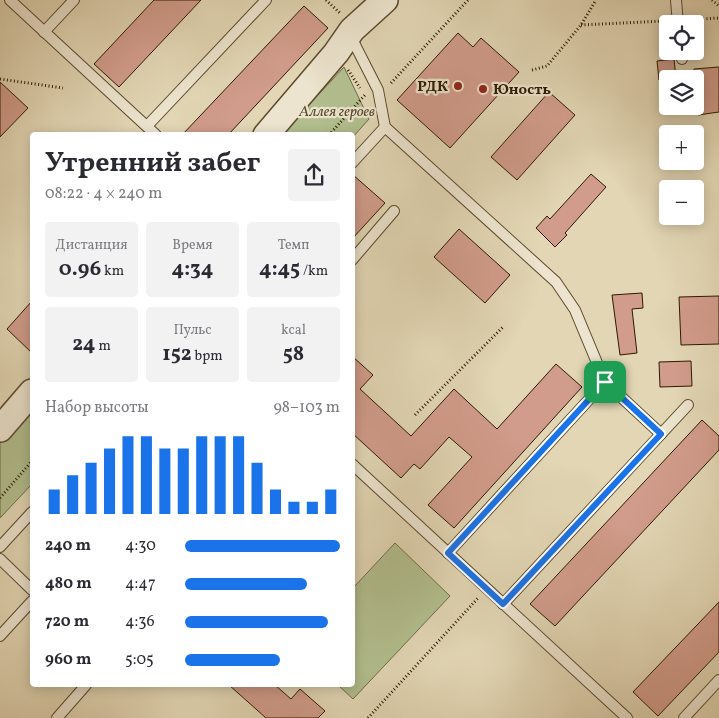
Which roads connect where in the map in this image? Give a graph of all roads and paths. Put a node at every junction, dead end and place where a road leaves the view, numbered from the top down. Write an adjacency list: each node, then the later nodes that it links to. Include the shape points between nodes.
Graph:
1 (10, 0): 16 (lane)
2 (74, 0): 16 (lane)
3 (266, 0): 23 (lane)
4 (356, 0): 17 (street)
5 (385, 0): 17 (street)
6 (468, 0): 21 (path)
7 (596, 0): 15 (path)
8 (676, 0): 11 (lane)
9 (712, 0): 10 (path)
10 (719, 6)
11 (677, 15)
12 (719, 18): 13 (path)
13 (704, 19)
14 (659, 23): 15 (path)
15 (581, 25): 19 (path, via 547,66)
16 (44, 32): 23 (lane)
17 (351, 32): 24 (lane, via 378,90); 26 (street)
18 (346, 68): 27 (path, via 366,96)
19 (532, 70)
20 (0, 79): 22 (path)
21 (391, 83)
22 (62, 88)
23 (147, 126): 25 (lane)
24 (385, 127): 28 (lane); 32 (lane, via 556,282 575,310)
25 (153, 132)
26 (268, 132)
27 (332, 132)
28 (355, 160)
29 (394, 212): 30 (lane)
30 (355, 257)
31 (503, 327): 35 (path)
32 (605, 382): 37 (lane); 43 (lane)
33 (30, 394): 36 (street)
34 (688, 405): 37 (lane)
35 (416, 415)
36 (0, 429)
37 (661, 434): 48 (lane)
38 (30, 463): 40 (path)
39 (355, 467): 43 (lane)
40 (0, 498)
41 (30, 514): 42 (lane)
42 (0, 547)
43 (448, 553): 46 (lane)
44 (0, 559): 45 (lane)
45 (30, 588)
46 (487, 588): 48 (lane); 53 (path)
47 (30, 603): 49 (lane)
48 (503, 604): 54 (lane)
49 (0, 636)
50 (719, 680): 55 (lane)
51 (84, 687): 52 (lane)
52 (57, 718)
53 (368, 718)
54 (627, 718)
55 (684, 718)

